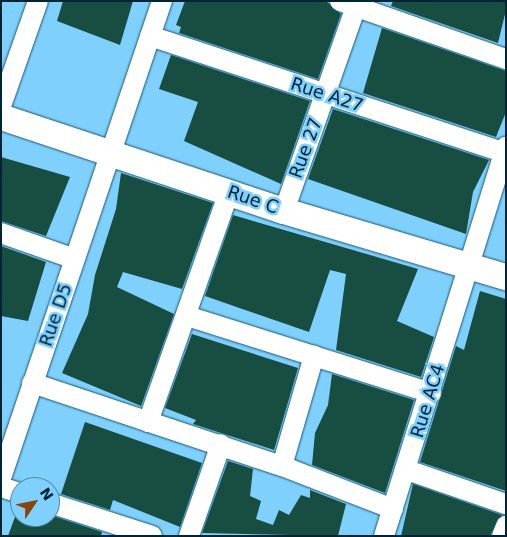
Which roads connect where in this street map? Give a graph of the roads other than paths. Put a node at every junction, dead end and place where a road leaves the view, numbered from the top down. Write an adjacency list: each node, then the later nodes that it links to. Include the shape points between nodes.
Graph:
1 (38, 1): 7 (street)
2 (162, 1): 4 (street, Rue D5)
3 (351, 3): 5 (street); 6 (street, Rue 27)
4 (150, 36): 6 (street, Rue A27); 10 (street, Rue D5)
5 (506, 59)
6 (326, 95): 9 (street, Rue A27); 12 (street, Rue 27)
7 (1, 106)
8 (1, 117): 10 (street, Rue C)
9 (505, 151): 15 (street, Rue AC4)
10 (111, 154): 11 (street, Rue C); 14 (street, Rue D5)
11 (229, 192): 12 (street, Rue C); 17 (street)
12 (284, 210): 15 (street, Rue C)
13 (1, 233): 14 (street)
14 (76, 259): 19 (street, Rue D5)
15 (467, 265): 16 (street, Rue C); 20 (street, Rue AC4)
16 (506, 277)
17 (187, 316): 18 (street); 21 (street)
18 (314, 356): 20 (street); 23 (street)
19 (32, 383): 21 (street); 25 (street, Rue D5)
20 (431, 393): 24 (street, Rue AC4)
21 (148, 422): 22 (street)
22 (220, 444): 23 (street); 32 (street)
23 (282, 466): 28 (street)
24 (407, 470): 26 (street); 28 (street, Rue AC4)
25 (1, 478)
26 (506, 504)
27 (60, 507): 30 (street)
28 (393, 509): 33 (street, Rue AC4)
29 (506, 527): 34 (street)
30 (117, 530): 31 (street)
31 (152, 536)
32 (189, 536)
33 (384, 536)
34 (502, 536)

